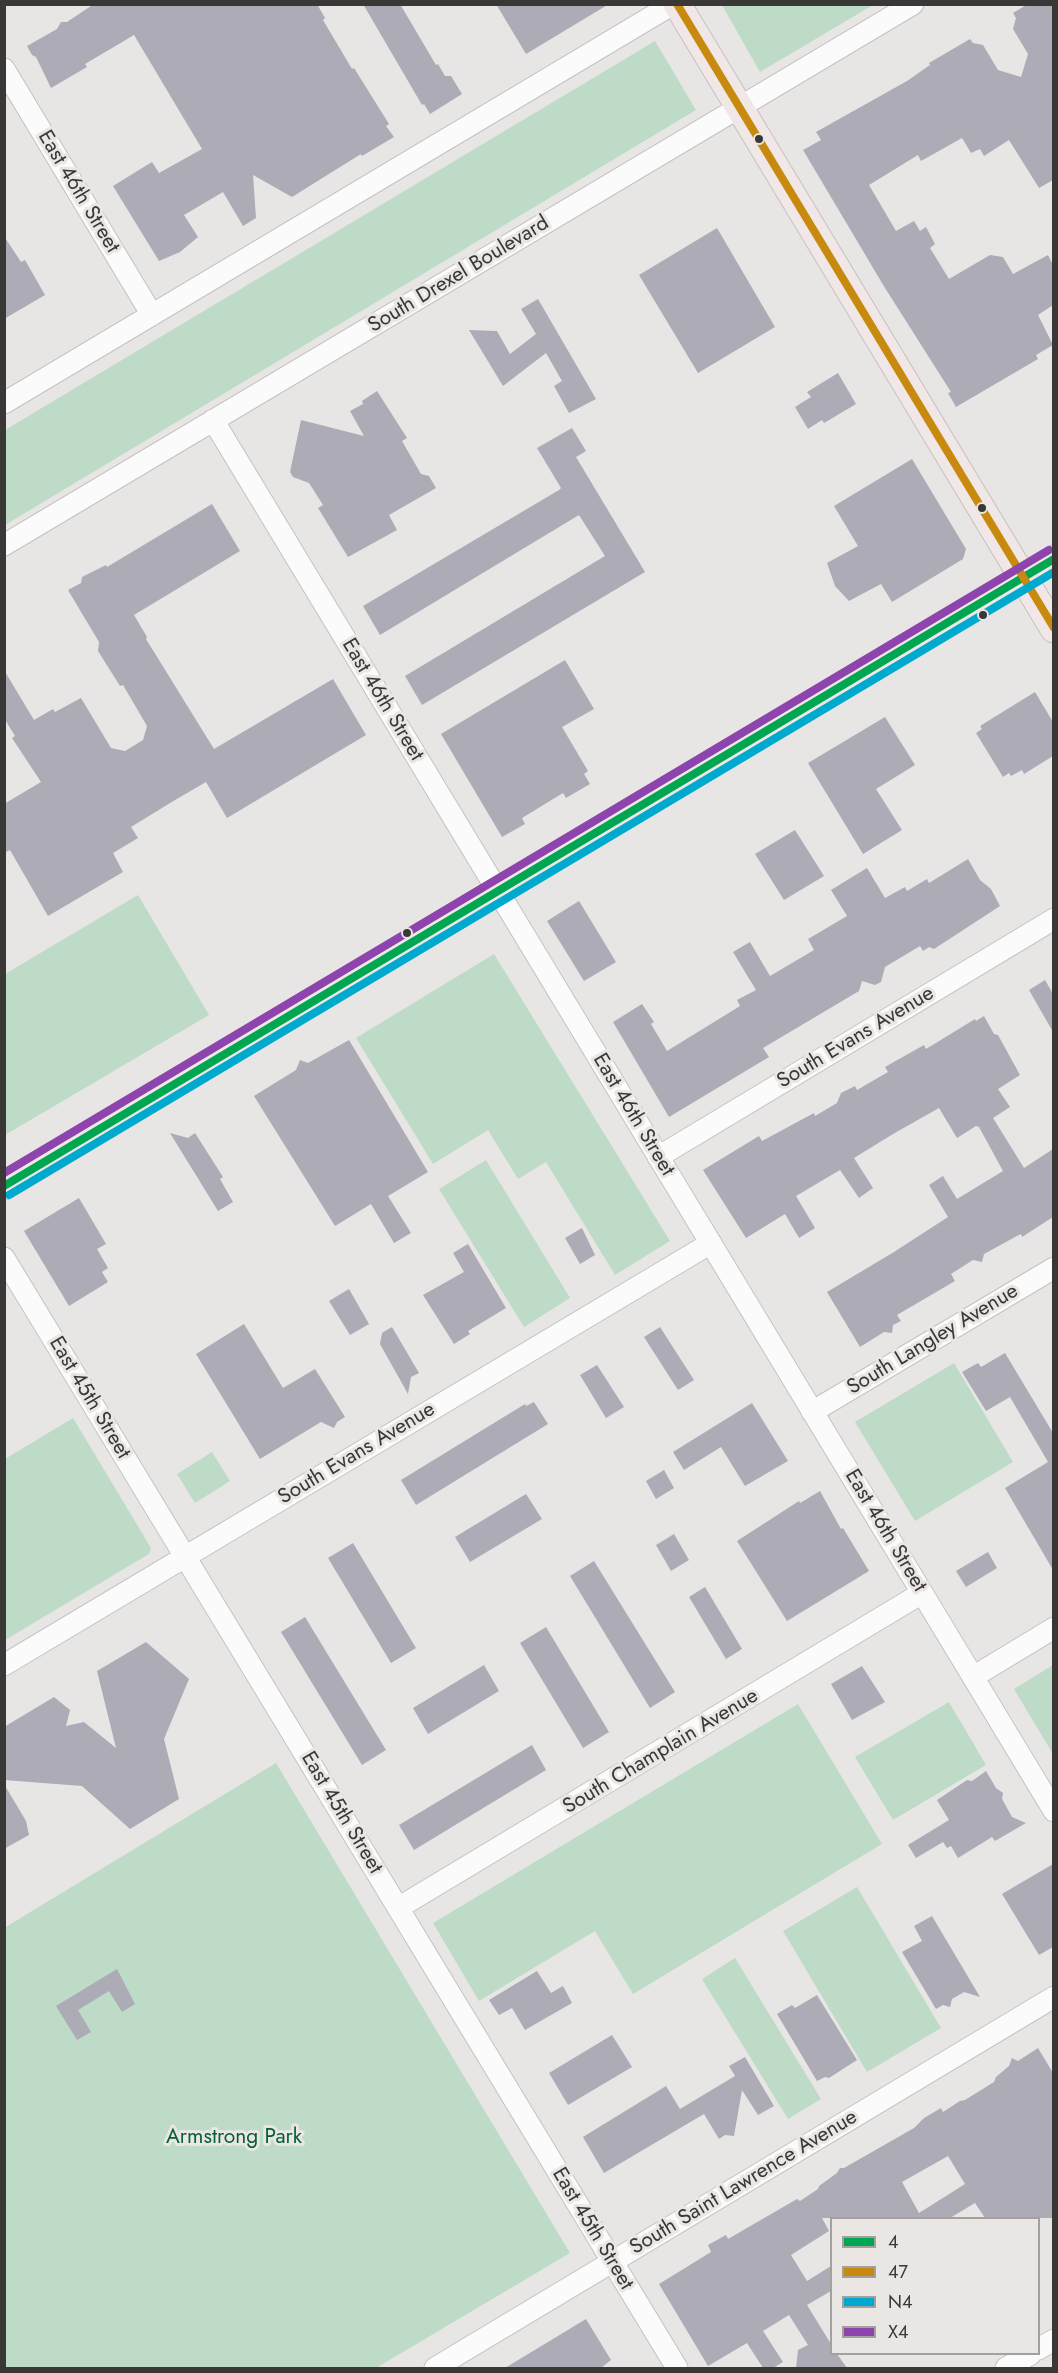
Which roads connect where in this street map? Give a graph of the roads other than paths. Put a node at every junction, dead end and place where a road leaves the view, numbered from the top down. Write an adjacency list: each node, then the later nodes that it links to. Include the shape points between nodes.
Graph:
1 (675, 4): 4 (main road); 5 (street)
2 (913, 4): 4 (street, South Drexel Boulevard)
3 (4, 69): 5 (street, East 46th Street)
4 (740, 109): 7 (street, South Drexel Boulevard); 10 (main road)
5 (152, 315): 6 (street)
6 (4, 403)
7 (213, 420): 8 (street, South Drexel Boulevard); 12 (street, East 46th Street)
8 (4, 545)
9 (1053, 560): 10 (main road)
10 (1023, 578): 11 (main road); 12 (main road)
11 (1053, 629)
12 (498, 892): 14 (street, East 46th Street); 15 (main road)
13 (1053, 919): 14 (street, South Evans Avenue)
14 (658, 1157): 16 (street, East 46th Street)
15 (4, 1186)
16 (711, 1243): 19 (street, East 46th Street); 20 (street, South Evans Avenue)
17 (4, 1258): 20 (street, East 45th Street)
18 (1053, 1268): 19 (street, South Langley Avenue)
19 (812, 1412): 21 (street, East 46th Street)
20 (185, 1557): 23 (street, South Evans Avenue); 26 (street, East 45th Street)
21 (922, 1593): 24 (street, East 46th Street); 26 (street, South Champlain Avenue)
22 (1053, 1628): 24 (street)
23 (4, 1665)
24 (973, 1677): 25 (street, East 46th Street)
25 (1053, 1811)
26 (398, 1908): 28 (street, East 45th Street)
27 (1053, 1996): 28 (street, South Saint Lawrence Avenue)
28 (612, 2262): 32 (street, South Saint Lawrence Avenue); 33 (street, East 45th Street)
29 (1053, 2340): 30 (street)
30 (1040, 2348)
31 (1029, 2355): 34 (street)
32 (435, 2368)
33 (677, 2368)
34 (1006, 2368)

